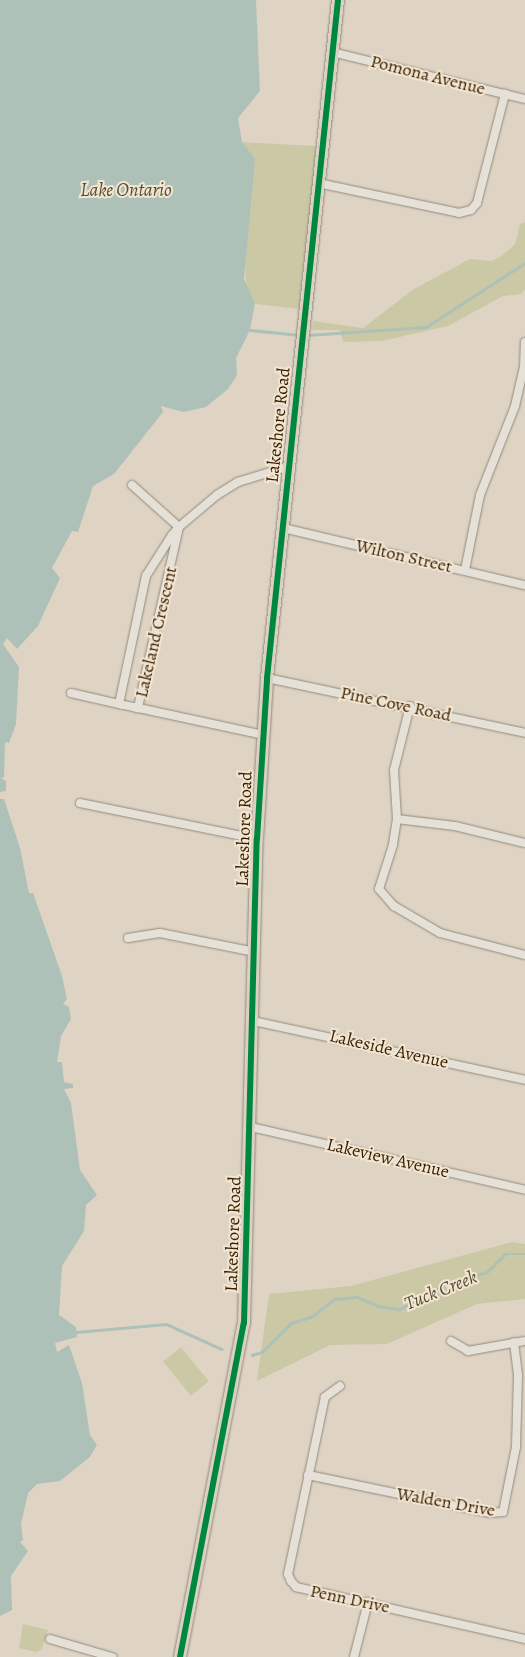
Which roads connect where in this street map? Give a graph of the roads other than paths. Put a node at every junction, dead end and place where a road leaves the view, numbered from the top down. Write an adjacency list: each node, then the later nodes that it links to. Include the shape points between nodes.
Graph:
1 (338, 0): 2 (main road, Lakeshore Road)
2 (332, 52): 3 (street, Pomona Avenue); 5 (main road, Lakeshore Road)
3 (505, 94): 4 (street, Pomona Avenue); 5 (street, via 477,203 471,210 459,213)
4 (525, 98)
5 (318, 183): 8 (main road, Lakeshore Road)
6 (525, 342): 7 (street)
7 (525, 368): 12 (street, via 507,431 480,495)
8 (290, 466): 10 (street, Lakeland Crescent, via 238,482); 11 (main road, Lakeshore Road)
9 (132, 485): 10 (street)
10 (180, 527): 16 (street, Lakeland Crescent, via 146,576); 16 (street, Lakeland Crescent, via 138,708)
11 (283, 528): 12 (street, Wilton Street); 14 (main road, Lakeshore Road)
12 (465, 570): 13 (street, Wilton Street)
13 (525, 585)
14 (266, 678): 17 (street, Pine Cove Road); 19 (main road, Lakeshore Road)
15 (71, 693): 16 (street)
16 (119, 704): 19 (street)
17 (410, 706): 18 (street, Pine Cove Road); 21 (street, via 394,770)
18 (525, 733)
19 (263, 735): 22 (main road, Lakeshore Road)
20 (80, 803): 22 (street)
21 (397, 819): 23 (street, via 455,826); 26 (street, via 393,845 379,882 383,896 440,933)
22 (258, 840): 25 (main road, Lakeshore Road)
23 (525, 843)
24 (128, 938): 25 (street, via 160,933)
25 (255, 952): 27 (main road, Lakeshore Road)
26 (525, 955)
27 (254, 1021): 28 (street, Lakeside Avenue); 29 (main road, Lakeshore Road)
28 (525, 1080)
29 (252, 1128): 30 (street, Lakeview Avenue); 42 (main road, Lakeshore Road, via 244,1323)
30 (525, 1190)
31 (525, 1341): 33 (street)
32 (451, 1342): 33 (street, via 468,1351)
33 (514, 1342): 35 (street, Walden Drive, via 518,1374)
34 (340, 1386): 37 (street, Penn Drive, via 325,1397)
35 (516, 1447): 36 (street); 37 (street, Walden Drive, via 505,1510 499,1514)
36 (525, 1448)
37 (308, 1475): 38 (street, Penn Drive, via 288,1574 291,1581 296,1587)
38 (368, 1602): 40 (street, Penn Drive); 43 (street)
39 (50, 1639): 41 (street)
40 (525, 1639)
41 (112, 1657)
42 (180, 1657)
43 (354, 1657)

